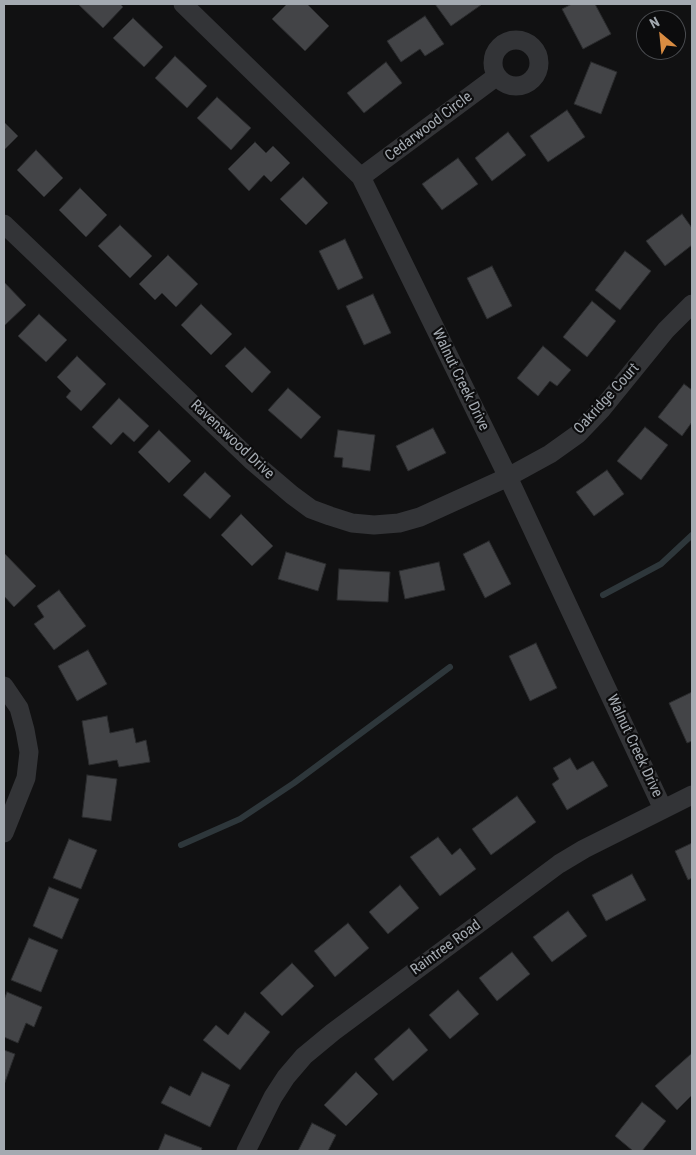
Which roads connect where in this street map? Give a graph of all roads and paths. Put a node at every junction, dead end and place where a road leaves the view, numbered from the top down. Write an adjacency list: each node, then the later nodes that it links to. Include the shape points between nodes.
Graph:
1 (183, 4): 3 (street, Walnut Creek Drive)
2 (496, 76): 3 (street, Cedarwood Circle)
3 (360, 177): 6 (street, Walnut Creek Drive)
4 (4, 224): 6 (street, Ravenswood Drive, via 251,460 311,509 374,526 399,523 420,517)
5 (692, 304): 6 (street, Oakridge Court, via 578,434)
6 (508, 477): 9 (street, Walnut Creek Drive)
7 (4, 686): 10 (street, via 19,708 29,752 26,778)
8 (692, 795): 9 (street, Raintree Road)
9 (663, 809): 11 (street, Raintree Road, via 559,864 333,1032 304,1056 286,1077)
10 (4, 833)
11 (246, 1151)

